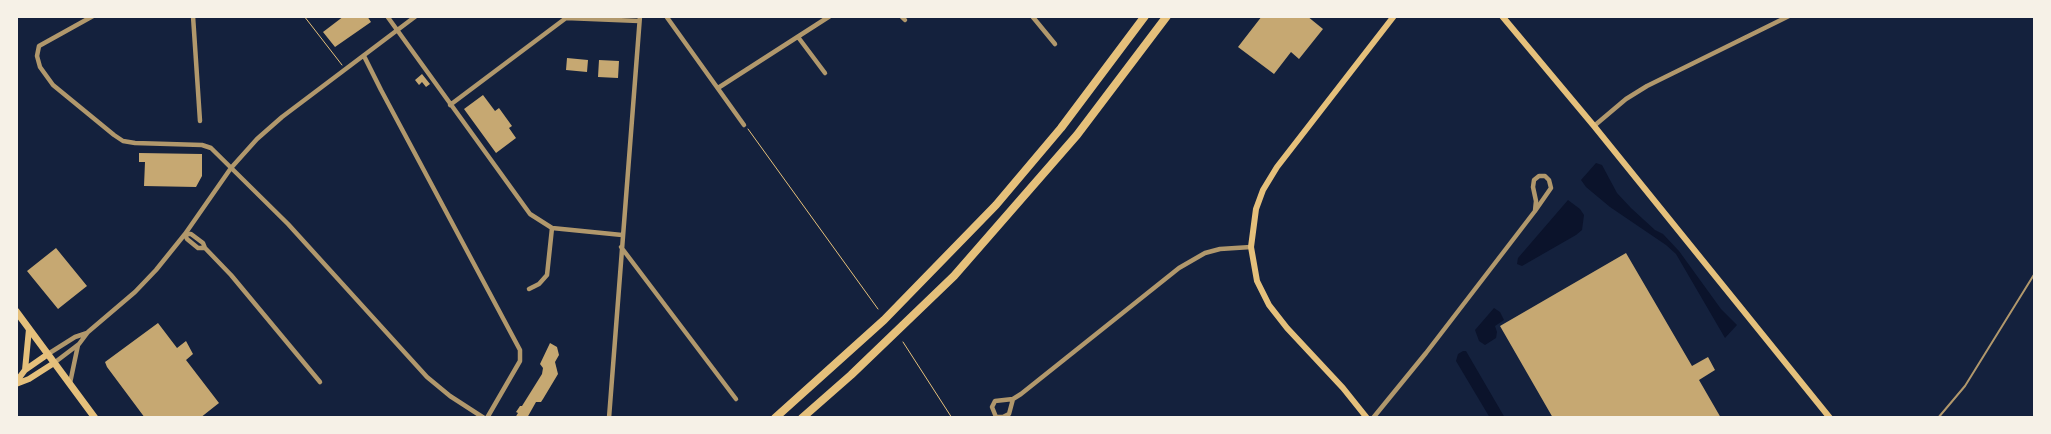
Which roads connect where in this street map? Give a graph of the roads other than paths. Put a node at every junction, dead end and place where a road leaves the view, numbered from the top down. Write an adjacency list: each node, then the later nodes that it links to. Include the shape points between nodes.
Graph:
1 (92, 16): 24 (street, via 39,46 40,67 53,85 124,140 202,145 211,148)
2 (193, 16): 21 (street)
3 (387, 16): 14 (street)
4 (416, 16): 14 (street)
5 (666, 16): 19 (street)
6 (830, 16): 15 (street)
7 (1032, 16): 16 (street)
8 (1145, 16): 48 (highway, via 1061,128 996,205 891,313)
9 (1166, 16): 49 (highway, via 1077,135 960,269)
10 (1394, 16): 30 (main road, via 1274,172 1256,209)
11 (1502, 16): 23 (main road)
12 (1789, 16): 23 (street, via 1647,86)
13 (640, 19): 20 (street, via 566,18); 28 (street)
14 (397, 31): 17 (street); 20 (street)
15 (798, 37): 18 (street); 19 (street)
16 (1055, 44)
17 (364, 56): 24 (street, via 267,130); 46 (street, via 520,350 520,361)
18 (825, 73)
19 (718, 88): 22 (street)
20 (450, 105): 26 (street, via 530,214)
21 (200, 121)
22 (744, 125)
23 (1594, 126): 52 (main road)
24 (231, 168): 27 (street); 46 (street, via 288,224 428,377 450,396)
25 (1535, 210): 25 (street, via 1551,188 1545,176 1534,180); 51 (street)
26 (552, 228): 28 (street); 32 (street, via 546,275)
27 (185, 234): 35 (street, via 135,292); 40 (street, via 187,240 198,248 205,248 232,275)
28 (622, 235): 29 (street)
29 (622, 247): 43 (street); 47 (street)
30 (1251, 247): 44 (street, via 1213,251 1179,268); 50 (main road, via 1257,281 1273,311)
31 (2035, 274): 53 (lane, via 1965,386)
32 (530, 289)
33 (16, 311): 34 (main road)
34 (29, 329): 37 (main road); 39 (main road)
35 (88, 332): 36 (street); 37 (street)
36 (79, 344): 38 (street); 42 (street)
37 (48, 354): 38 (main road); 39 (main road)
38 (54, 362): 41 (main road, via 38,374); 42 (main road)
39 (25, 370): 41 (main road)
40 (320, 382)
41 (16, 383)
42 (70, 383): 45 (main road)
43 (736, 399)
44 (1013, 399): 44 (street, via 995,401 992,407 996,417 1003,418 1008,414)
45 (95, 418)
46 (485, 418)
47 (609, 418)
48 (776, 418)
49 (802, 418)
50 (1367, 418)
51 (1373, 418)
52 (1830, 418)
53 (1938, 418)

